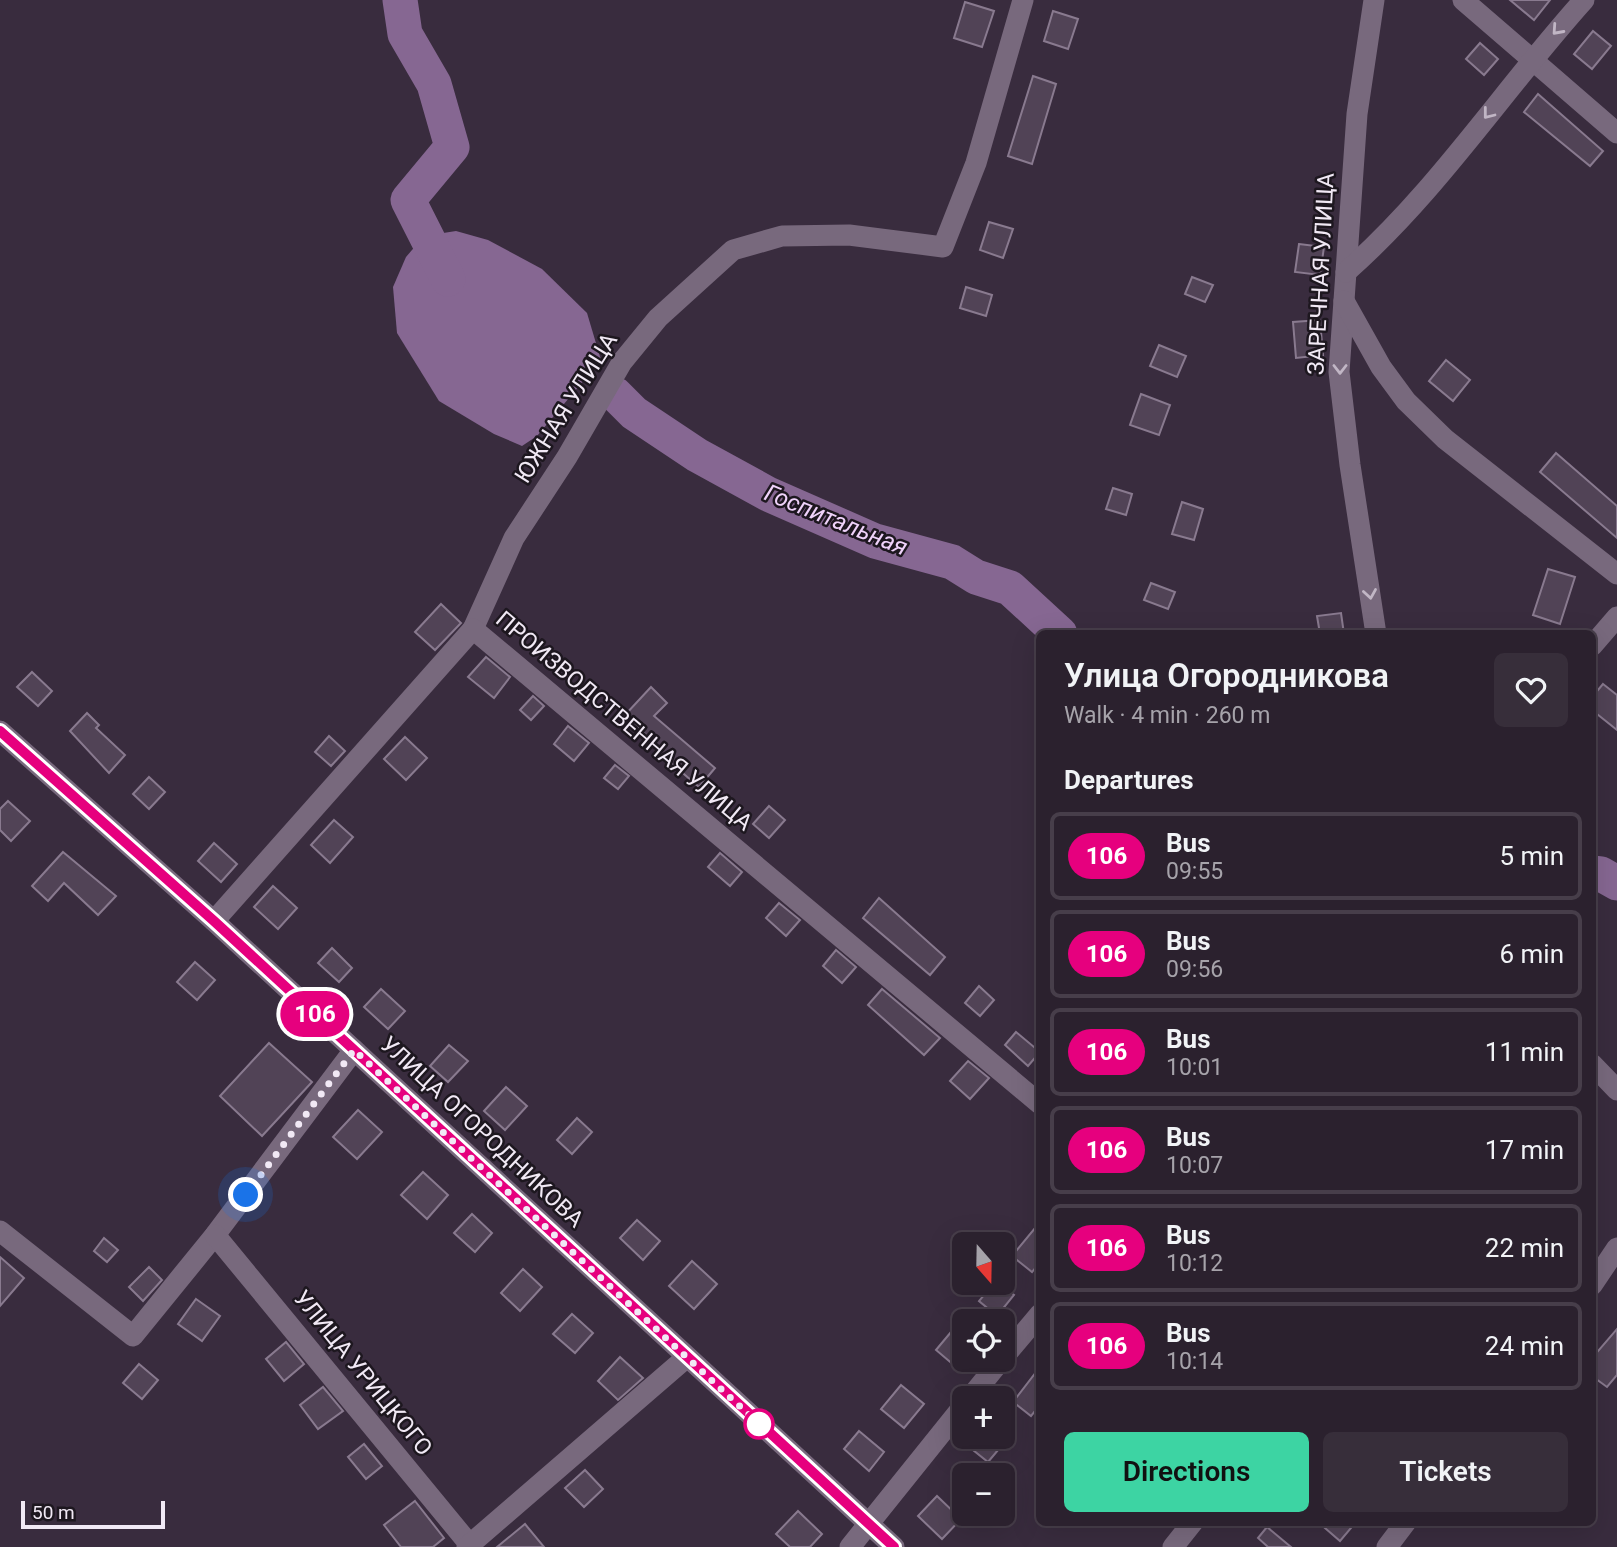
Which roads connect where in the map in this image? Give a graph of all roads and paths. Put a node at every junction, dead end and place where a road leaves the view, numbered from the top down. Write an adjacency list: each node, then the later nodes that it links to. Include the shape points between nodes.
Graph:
1 (1023, 0): 11 (street, ЮЖНАЯ УЛИЦА, via 976,163 943,247 849,235 782,236 733,250 658,318 622,362 514,538)
2 (1374, 0): 7 (street, ЗАРЕЧНАЯ УЛИЦА, via 1357,114)
3 (1463, 0): 5 (street)
4 (1584, 0): 5 (street, one-way to 5)
5 (1530, 60): 6 (street); 7 (street, one-way to 7, via 1432,185)
6 (1617, 133)
7 (1346, 272): 8 (street, ЗАРЕЧНАЯ УЛИЦА)
8 (1344, 301): 9 (street, via 1381,367 1406,401 1444,439); 12 (street, ЗАРЕЧНАЯ УЛИЦА, one-way to 12, via 1339,372)
9 (1617, 574)
10 (1617, 617): 13 (street)
11 (473, 629): 15 (street, ПРОИЗВОДСТВЕННАЯ УЛИЦА); 19 (street, ПРОИЗВОДСТВЕННАЯ УЛИЦА)
12 (1375, 630)
13 (1596, 641)
14 (0, 731): 15 (street, УЛИЦА ОГОРОДНИКОВА)
15 (214, 921): 16 (street, УЛИЦА ОГОРОДНИКОВА)
16 (354, 1050): 21 (street); 26 (street, УЛИЦА ОГОРОДНИКОВА)
17 (1596, 1068): 18 (street)
18 (1617, 1090)
19 (1036, 1101)
20 (0, 1231): 21 (street, via 133,1336)
21 (215, 1236): 33 (street, УЛИЦА УРИЦКОГО)
22 (1617, 1248): 23 (street)
23 (1596, 1278)
24 (1036, 1319): 25 (street)
25 (1015, 1344)
26 (687, 1357): 30 (street, УЛИЦА ОГОРОДНИКОВА); 33 (street)
27 (991, 1372): 28 (street)
28 (980, 1386)
29 (952, 1420): 30 (street)
30 (868, 1524): 34 (street); 35 (street, УЛИЦА ОГОРОДНИКОВА)
31 (1190, 1526): 36 (street)
32 (1403, 1526): 37 (street)
33 (469, 1546)
34 (850, 1547)
35 (894, 1547)
36 (1173, 1547)
37 (1387, 1547)

